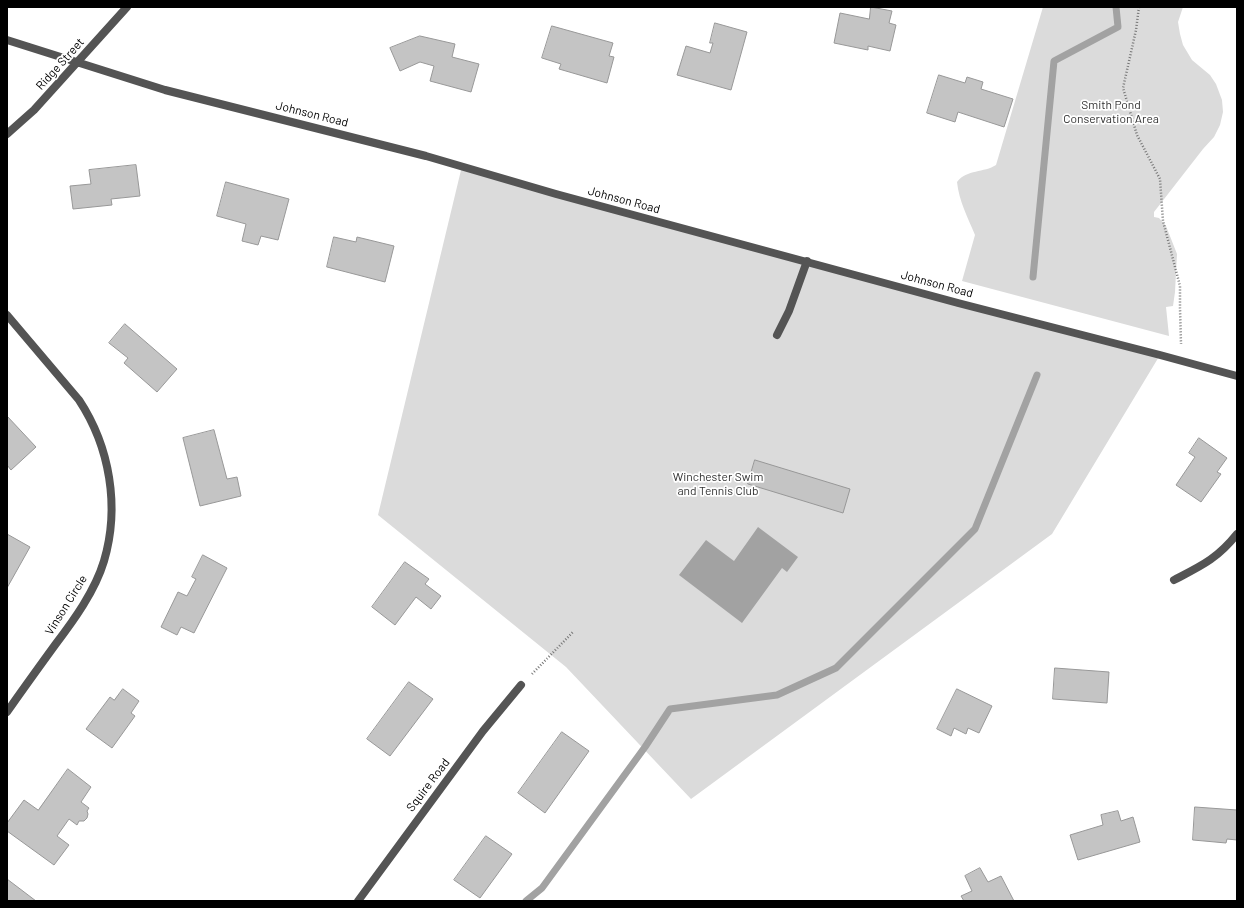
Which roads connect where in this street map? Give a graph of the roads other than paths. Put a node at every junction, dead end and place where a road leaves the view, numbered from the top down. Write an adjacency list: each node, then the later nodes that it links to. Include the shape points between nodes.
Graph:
1 (128, 7): 3 (street, Ridge Street)
2 (7, 40): 3 (street, Johnson Road)
3 (77, 62): 4 (street, Ridge Street, via 34,110); 5 (street, Johnson Road, via 165,90 426,156 556,194)
4 (7, 134)
5 (807, 261): 7 (street, via 789,311); 8 (street, Johnson Road)
6 (7, 315): 12 (street, Vinson Circle, via 89,414 107,466 112,506 104,561 90,592 66,631)
7 (777, 335)
8 (1237, 376)
9 (1237, 534): 10 (street, via 1217,556)
10 (1174, 580)
11 (521, 686): 13 (street, Squire Road, via 483,731)
12 (7, 712)
13 (358, 901)

